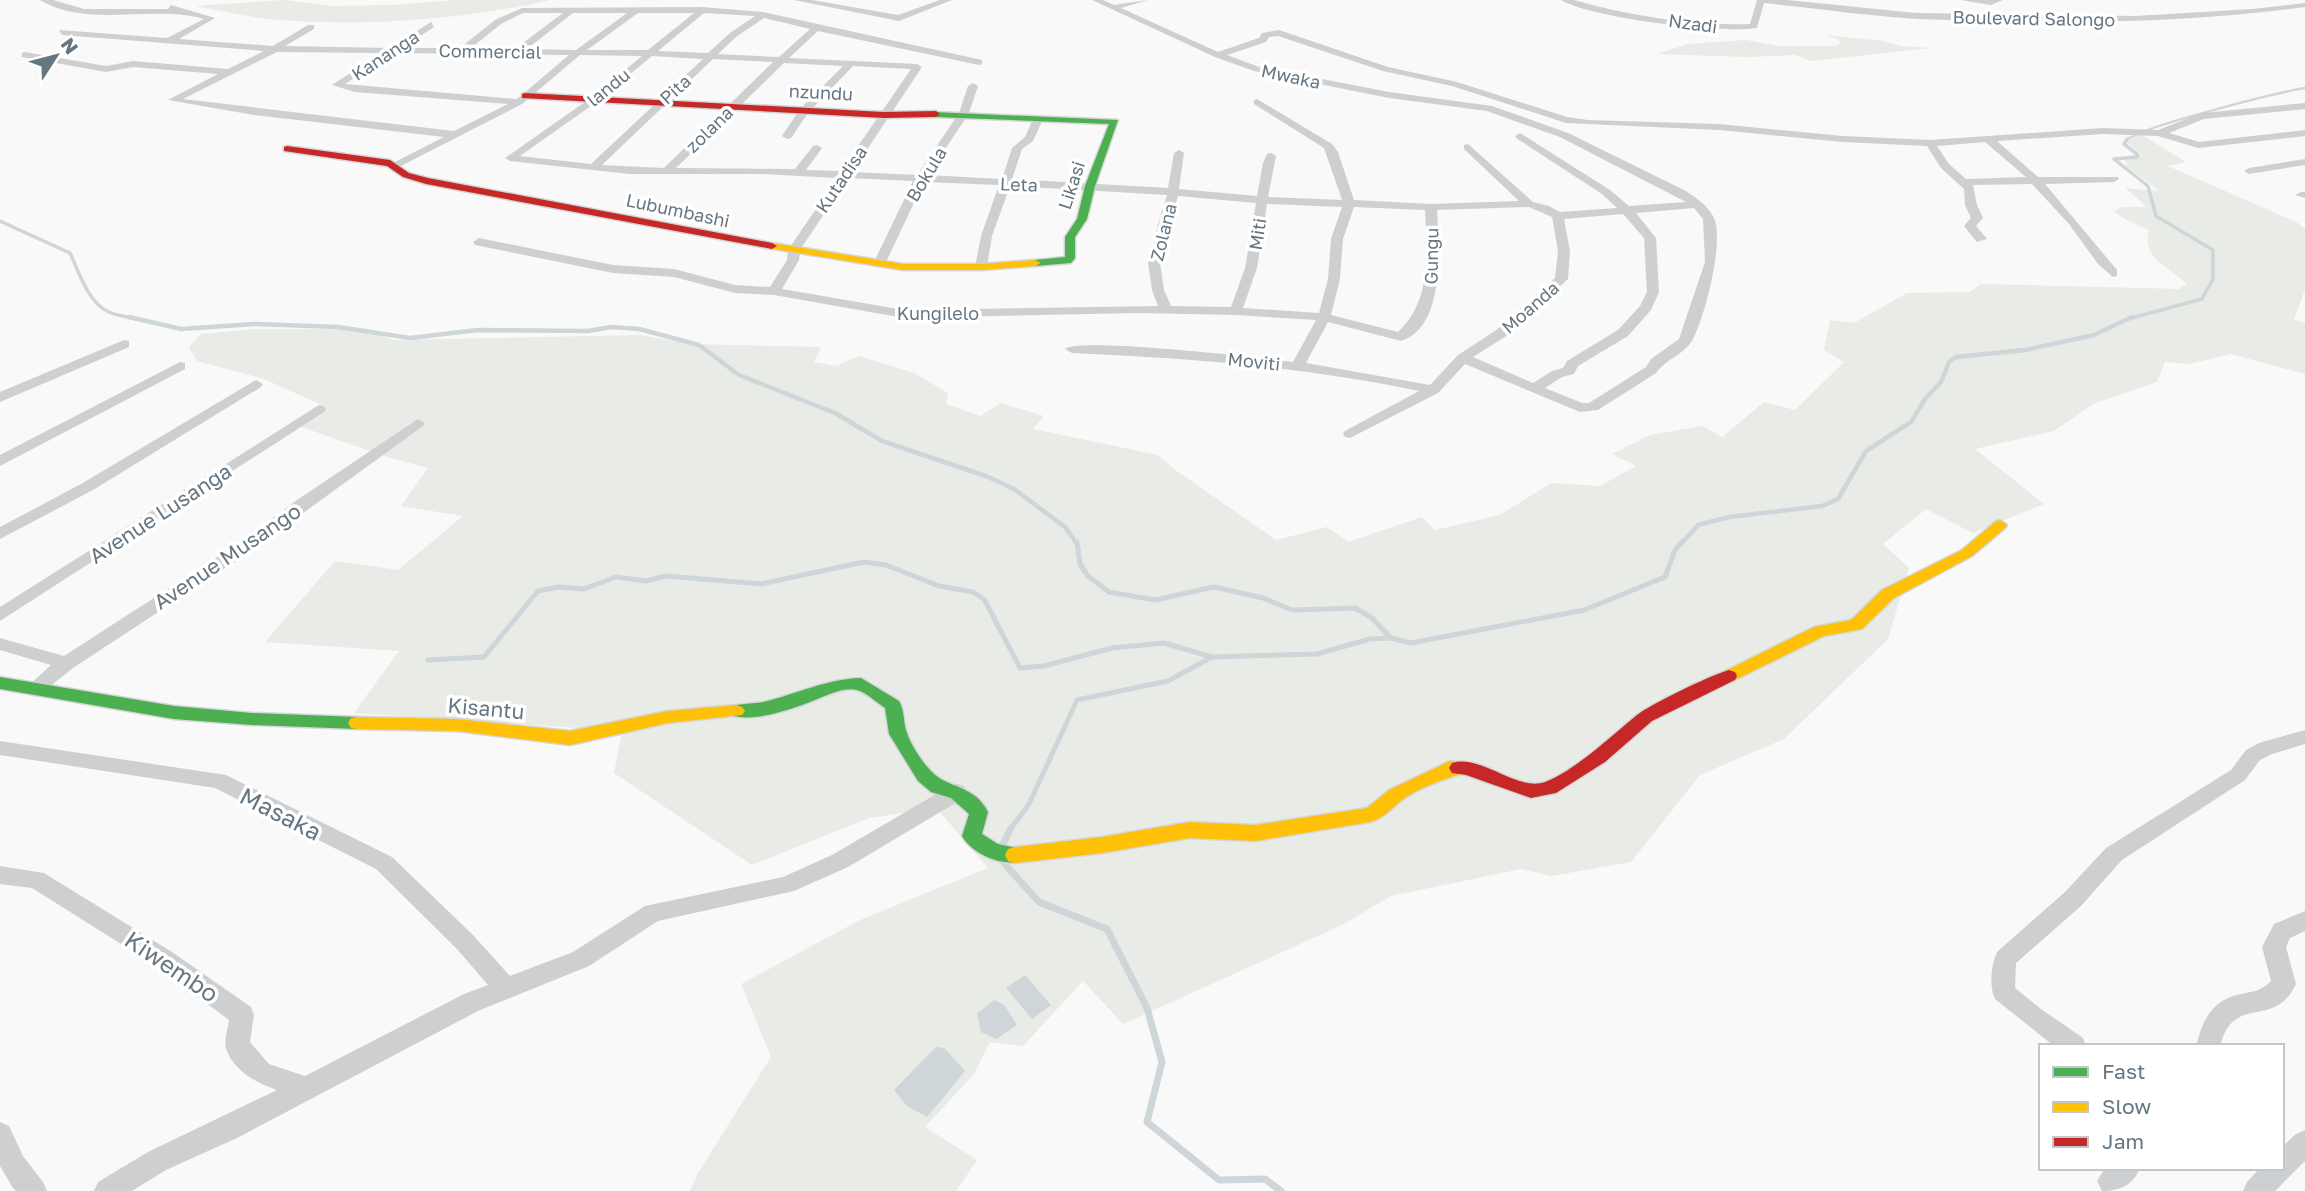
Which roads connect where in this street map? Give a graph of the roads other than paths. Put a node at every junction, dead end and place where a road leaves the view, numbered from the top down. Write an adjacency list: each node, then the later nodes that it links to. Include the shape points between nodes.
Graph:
1 (44, 0): 23 (street, via 76,11)
2 (649, 0): 21 (street)
3 (742, 0): 22 (street)
4 (800, 0): 16 (street)
5 (868, 0): 16 (street)
6 (948, 0): 16 (street, via 899,18)
7 (1096, 0): 17 (street, Mwaka)
8 (1144, 0): 14 (street)
9 (1565, 0): 10 (street, Nzadi, via 1727,28 1754,26)
10 (1762, 0): 15 (street, Boulevard Salongo, via 1916,16 2123,19)
11 (1965, 0): 12 (street)
12 (1999, 0)
13 (154, 1): 19 (street)
14 (1132, 1): 17 (street)
15 (2305, 5)
16 (850, 8)
17 (1111, 8): 36 (street, Mwaka)
18 (702, 10): 21 (street); 22 (street); 34 (street, landu)
19 (181, 11): 23 (street); 28 (street, via 211,18)
20 (571, 11): 21 (street); 31 (street, via 511,14); 32 (street)
21 (636, 11): 33 (street)
22 (727, 12): 24 (street)
23 (107, 13): 28 (street, Commercial, via 62,32)
24 (763, 15): 26 (street); 37 (street, Pita)
25 (432, 24): 30 (street, Kananga)
26 (818, 26): 38 (street, zolana); 39 (street)
27 (311, 27): 29 (street)
28 (164, 43): 29 (street, Commercial)
29 (275, 49): 30 (street, Commercial); 42 (street)
30 (394, 51): 31 (street, Commercial); 43 (street, Kananga)
31 (461, 52): 32 (street, Commercial)
32 (517, 52): 33 (street, Commercial)
33 (578, 52): 34 (street, Commercial); 45 (street)
34 (649, 53): 37 (street, Commercial); 46 (street, landu)
35 (24, 55): 42 (street, via 106,69 133,64)
36 (1218, 55): 52 (street, Mwaka, via 1299,78); 55 (street, via 1279,33 1385,69 1454,84)
37 (710, 56): 38 (street, Commercial); 47 (street, Pita)
38 (780, 59): 40 (street, Commercial); 49 (street, zolana)
39 (979, 62)
40 (851, 63): 41 (street, Commercial); 51 (street)
41 (917, 69): 54 (street, Kutadisa)
42 (231, 72): 61 (street, via 173,100)
43 (337, 85): 45 (street, nzundu)
44 (973, 86): 53 (street, Bokula)
45 (522, 99): 46 (street, nzundu); 61 (street)
46 (595, 99): 47 (street, nzundu); 71 (street, landu)
47 (660, 102): 49 (street, nzundu); 74 (street, Pita)
48 (1257, 102): 87 (street, via 1334,152)
49 (733, 106): 51 (street, nzundu); 76 (street, zolana)
50 (2305, 106): 59 (street, via 2202,116)
51 (804, 111): 54 (street, nzundu); 62 (street)
52 (1498, 112): 55 (street, via 1522,117); 58 (street)
53 (964, 113): 54 (street, nzundu); 56 (street, nzundu); 79 (street, Bokula)
54 (884, 115): 78 (street, Kutadisa)
55 (1554, 115): 58 (street); 65 (street, via 1588,122)
56 (1038, 119): 57 (street, nzundu); 83 (street, via 1029,139 1017,148)
57 (1115, 122): 84 (street, Likasi)
58 (1538, 124): 89 (street)
59 (2159, 132): 60 (street, via 2198,145); 64 (street)
60 (2305, 133)
61 (458, 135): 73 (street)
62 (787, 136)
63 (1520, 136): 91 (street, via 1606,192)
64 (1987, 139): 65 (street); 81 (street)
65 (1930, 143): 82 (street, via 1945,166)
66 (1468, 147): 88 (street)
67 (817, 148): 77 (street)
68 (287, 149): 73 (street, Lubumbashi)
69 (1179, 153): 85 (street, Zolana)
70 (1271, 156): 86 (street, Miti)
71 (510, 159): 74 (street, Leta)
72 (2305, 162): 75 (street)
73 (394, 166): 95 (street, Lubumbashi, via 426,181)
74 (593, 168): 76 (street, Leta)
75 (2249, 171)
76 (666, 172): 77 (street, Leta)
77 (799, 172): 78 (street, Leta)
78 (844, 175): 79 (street, Leta); 95 (street, Kutadisa)
79 (920, 179): 83 (street, Leta); 97 (street, Bokula)
80 (2114, 179): 81 (street)
81 (2034, 180): 82 (street); 99 (street)
82 (1965, 182): 93 (street, via 1977,218 1970,226)
83 (1007, 184): 84 (street, Leta); 98 (street, via 982,247)
84 (1090, 187): 85 (street, Leta); 96 (street, Likasi, via 1082,219 1070,237)
85 (1172, 193): 86 (street, Leta); 101 (street, Zolana, via 1163,246 1154,263)
86 (1262, 200): 87 (street, Leta); 102 (street, Miti, via 1251,268)
87 (1349, 204): 90 (street, Leta); 103 (street, via 1337,239 1335,279)
88 (1529, 204): 90 (street, Leta); 92 (street)
89 (1697, 204): 91 (street); 111 (street, via 1712,226 1711,262 1685,341 1651,370 1593,407 1580,408)
90 (1431, 207): 104 (street, Gungu, via 1434,257 1429,296 1423,311)
91 (1625, 211): 92 (street); 111 (street, via 1650,238 1653,292 1646,307 1623,333 1572,364 1569,371)
92 (1558, 216): 107 (street, Moanda, via 1564,252 1562,279 1500,334)
93 (1981, 239)
94 (479, 242): 100 (street, Kungilelo, via 613,269 674,273 735,289)
95 (794, 250): 97 (street, Lubumbashi); 100 (street, Kutadisa)
96 (1068, 260): 98 (street, Lubumbashi)
97 (879, 264): 98 (street, Lubumbashi)
98 (981, 267)
99 (2113, 273)
100 (774, 291): 101 (street, Kungilelo, via 904,314)
101 (1166, 309): 102 (street, Kungilelo)
102 (1236, 310): 103 (street, Kungilelo)
103 (1324, 317): 104 (street, Kungilelo); 109 (street)
104 (1401, 337)
105 (124, 344): 113 (street)
106 (1072, 349): 109 (street, Moviti)
107 (1463, 358): 111 (street); 112 (street, Moanda)
108 (180, 366): 117 (street)
109 (1298, 366): 112 (street, Moviti)
110 (256, 384): 119 (street)
111 (1534, 388)
112 (1433, 390): 116 (street, Moanda)
113 (0, 398)
114 (319, 409): 120 (street, Avenue Lusanga)
115 (418, 423): 122 (street, Avenue Musango, via 242,549)
116 (1350, 434)
117 (0, 461)
118 (2000, 525): 127 (street, via 1967,553 1888,594 1856,625 1820,631 1646,717 1599,757 1549,788 1531,791 1467,768 1450,768 1396,795 1370,815 1255,833 1190,830 1018,855 1000,854 972,836 979,812)
119 (0, 534)
120 (0, 615)
121 (0, 644): 122 (street)
122 (66, 663): 124 (street, Avenue Musango)
123 (0, 683): 124 (street, Kisantu)
124 (36, 687): 127 (street, Kisantu, via 148,709 289,721 457,725 570,738 644,720 760,709 836,685 861,684 892,705 898,734 924,776 938,787)
125 (2305, 737): 131 (street, via 2253,755 2238,775 2114,854 2073,900 2005,959 2003,992)
126 (0, 748): 130 (street, Masaka, via 219,781 384,863)
127 (957, 792): 130 (street, via 840,861 786,885 653,913 581,959)
128 (0, 875): 133 (street, Kiwembo, via 36,879 164,959 242,1014 237,1045 261,1073)
129 (2305, 921): 132 (street, via 2282,931 2274,947 2284,985 2268,1001 2232,1005 2213,1023)
130 (506, 989): 133 (street)
131 (2071, 1044)
132 (2208, 1044)
133 (305, 1088): 139 (street, via 229,1129 157,1160)
134 (0, 1135): 138 (street, via 8,1155)
135 (2305, 1143): 136 (street)
136 (2284, 1164)
137 (2278, 1170): 140 (street)
138 (34, 1191)
139 (107, 1191)
140 (2256, 1191)

